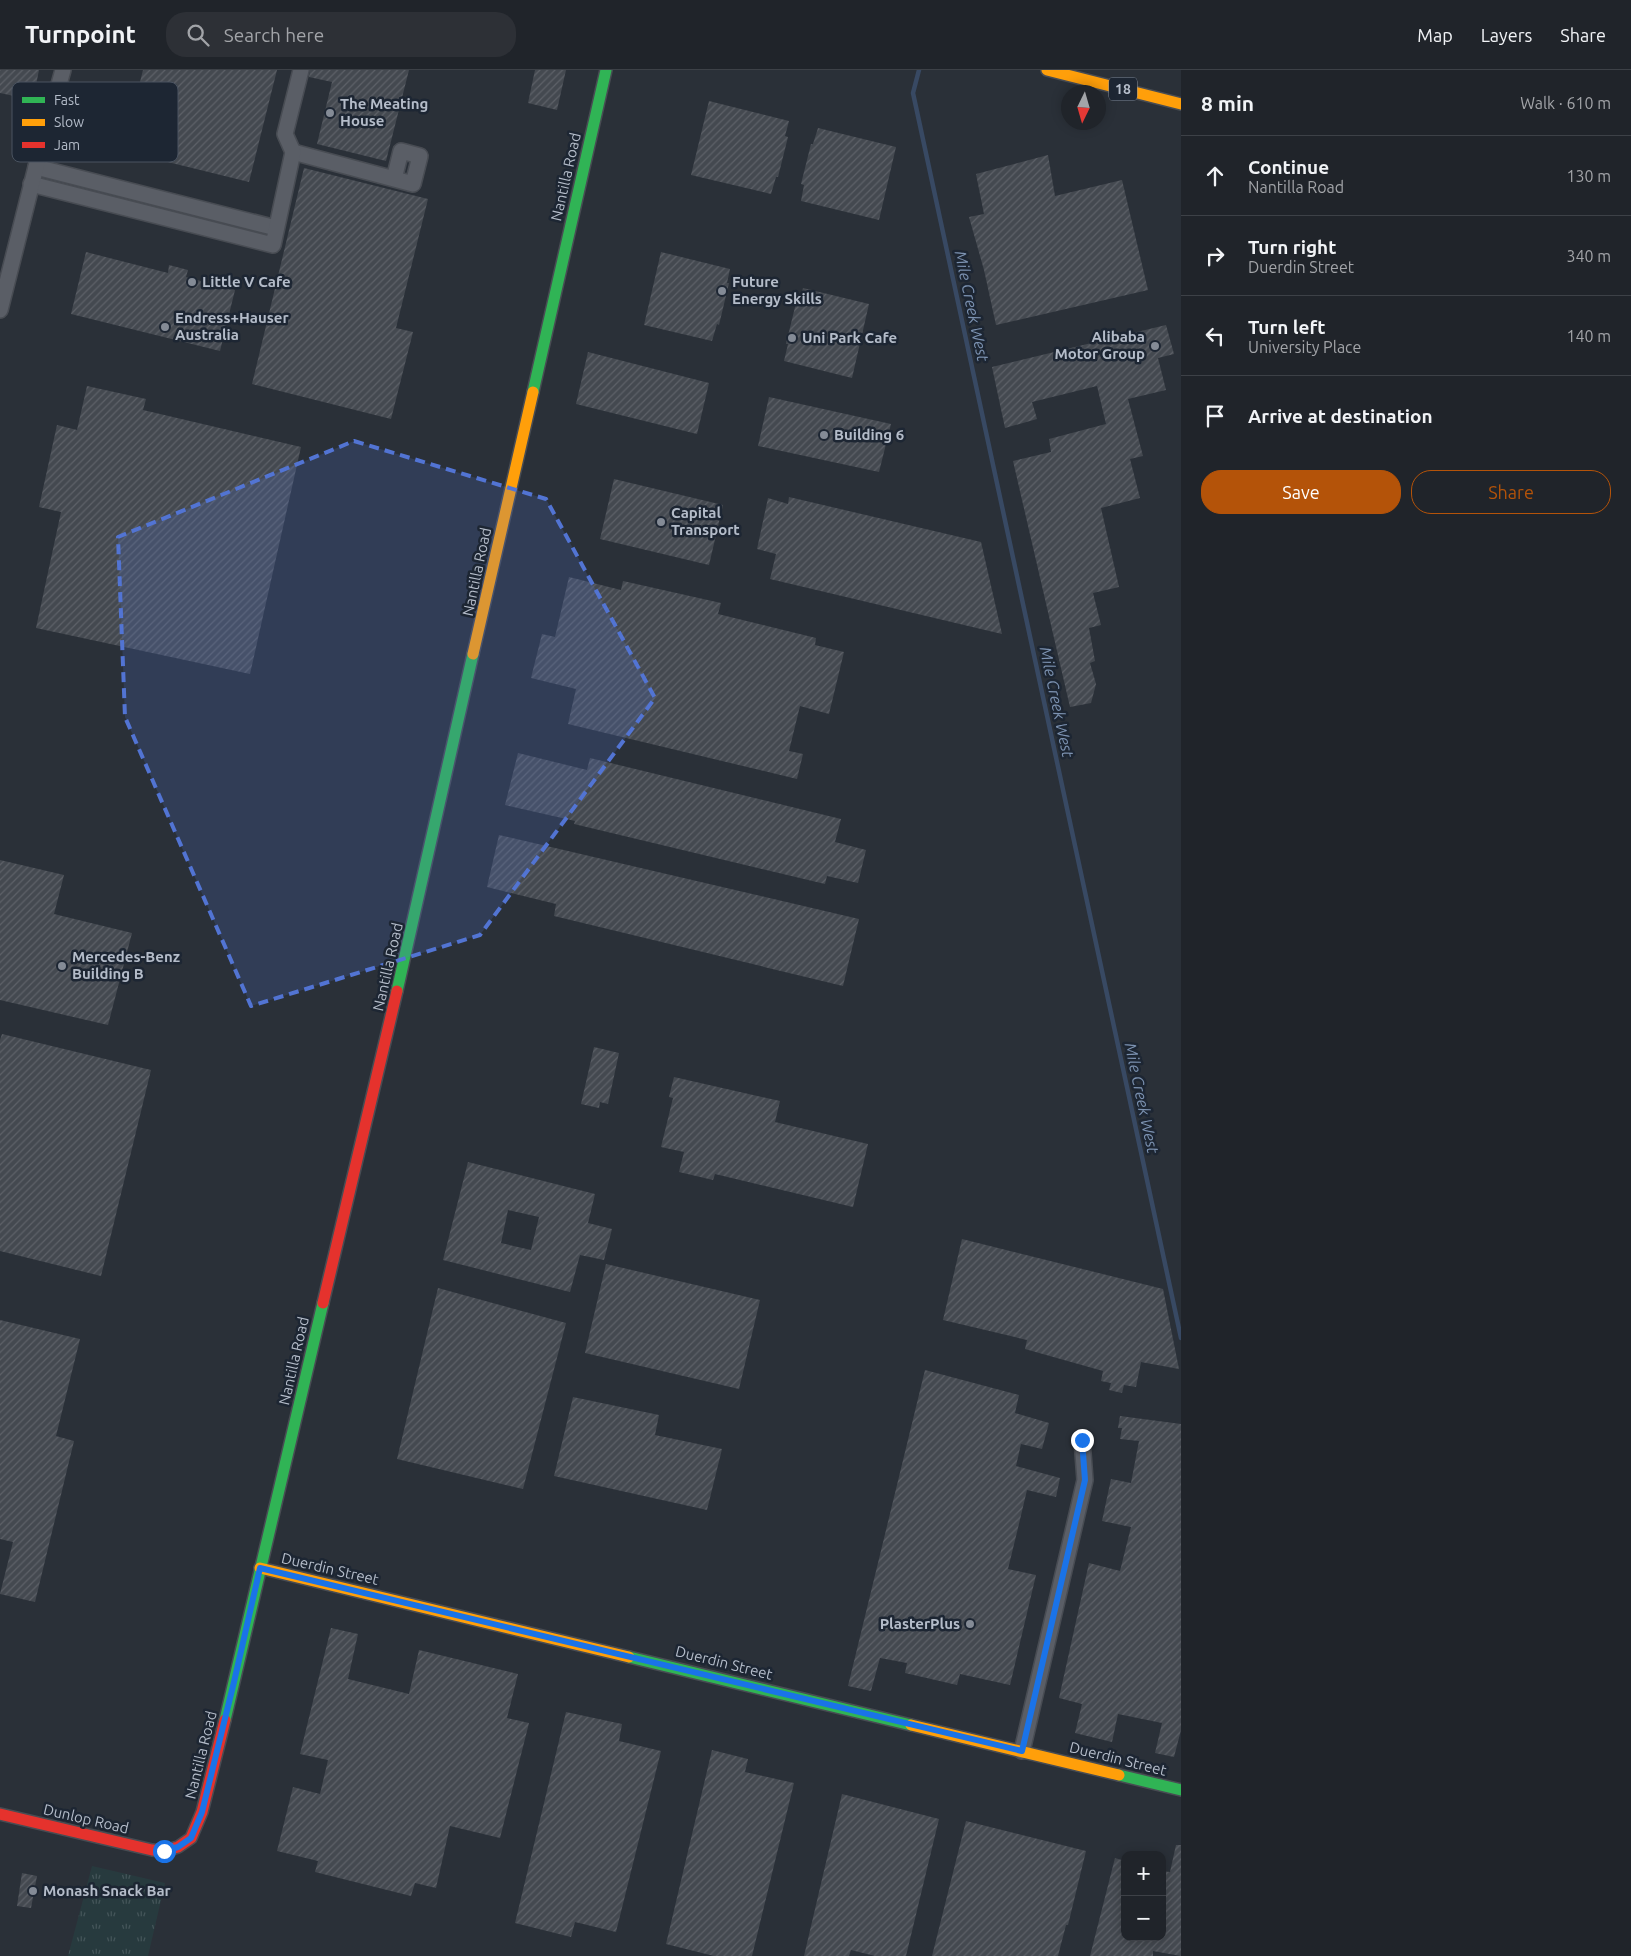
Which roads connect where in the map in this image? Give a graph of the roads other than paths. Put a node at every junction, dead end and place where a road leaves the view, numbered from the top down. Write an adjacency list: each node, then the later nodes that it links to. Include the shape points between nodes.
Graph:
1 (301, 70): 6 (street, via 285,134)
2 (606, 70): 14 (main road, Nantilla Road, via 416,910)
3 (1047, 70): 4 (main road, 18)
4 (1065, 72): 5 (main road, 18)
5 (1181, 104)
6 (293, 152): 9 (street); 11 (street)
7 (37, 162): 8 (street)
8 (36, 167): 10 (street); 11 (street)
9 (394, 179)
10 (31, 184): 11 (street, via 273,245); 12 (street)
11 (276, 228)
12 (0, 310)
13 (1082, 1440): 15 (street, via 1085,1480)
14 (260, 1568): 15 (main road, Duerdin Street); 18 (main road, Nantilla Road, via 202,1812 191,1838)
15 (1022, 1751): 16 (main road, Duerdin Street)
16 (1181, 1790)
17 (0, 1814): 18 (main road, Dunlop Road)
18 (164, 1851)

